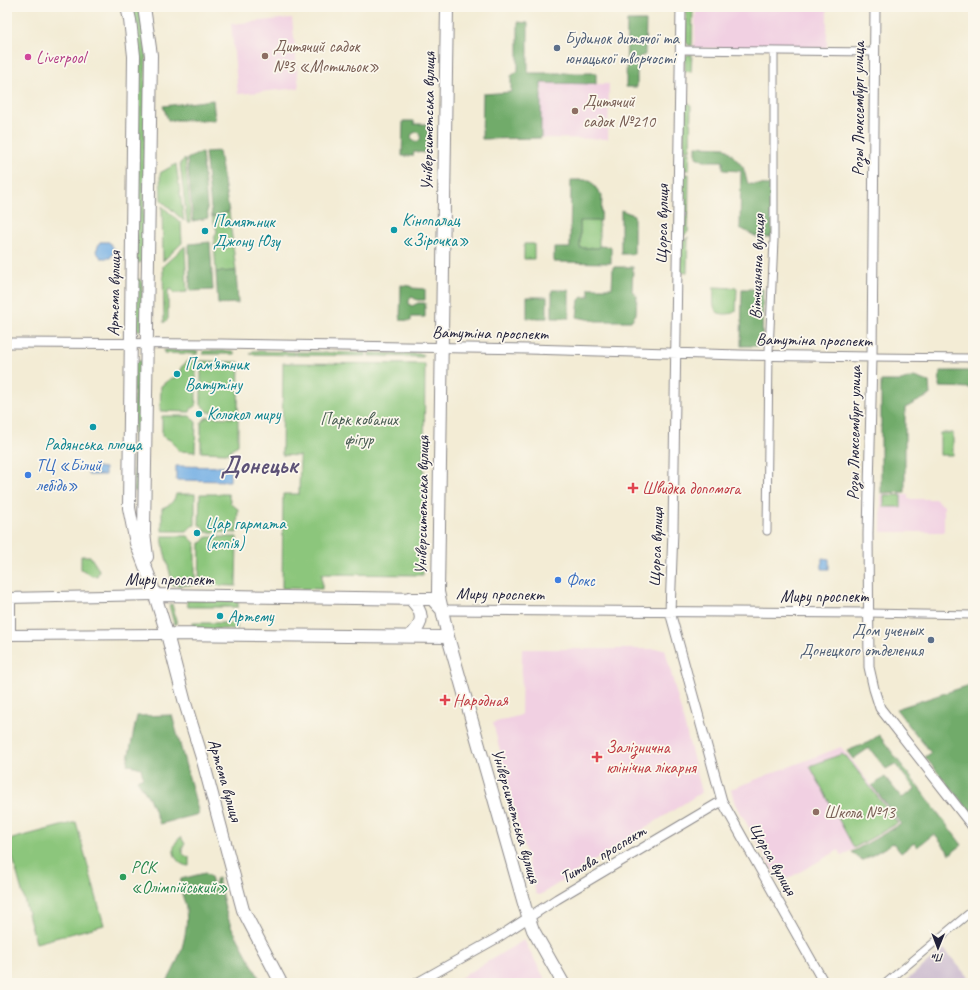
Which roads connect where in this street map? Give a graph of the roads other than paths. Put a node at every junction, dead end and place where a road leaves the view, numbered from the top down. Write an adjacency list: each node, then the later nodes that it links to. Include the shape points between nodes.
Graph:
1 (127, 7): 9 (main road, Артема вулиця, via 134,56)
2 (144, 7): 10 (main road, Артема вулиця, via 151,55)
3 (447, 7): 14 (main road, Університетська вулиця)
4 (682, 7): 6 (street, Щорса вулиця)
5 (875, 7): 8 (street, Розы Люксембург улица)
6 (681, 50): 7 (street); 15 (street, Щорса вулиця)
7 (774, 51): 8 (street); 16 (street, Вітчизняна вулиця, via 774,245)
8 (874, 52): 17 (street, Розы Люксембург улица)
9 (131, 281): 10 (main road, via 139,274 145,276); 12 (main road, Артема вулиця)
10 (147, 282): 13 (main road, Артема вулиця)
11 (7, 343): 12 (street, Ватутіна проспект)
12 (130, 344): 13 (street, Ватутіна проспект); 19 (main road, Артема вулиця)
13 (147, 344): 14 (street, Ватутіна проспект); 20 (main road, Артема вулиця)
14 (441, 348): 15 (street, Ватутіна проспект); 26 (main road, Університетська вулиця, via 438,592)
15 (676, 353): 16 (street, Ватутіна проспект); 27 (street, Щорса вулиця)
16 (769, 355): 17 (street, Ватутіна проспект); 21 (street, Вітчизняна вулиця)
17 (872, 357): 18 (street, Ватутіна проспект); 28 (street, Розы Люксембург улица)
18 (973, 358)
19 (128, 484): 20 (main road, via 131,494 137,496 142,493); 22 (main road, Артема вулиця, via 129,508 136,543)
20 (145, 484): 22 (main road, Артема вулиця, via 144,532)
21 (767, 531)
22 (150, 579): 23 (main road, Артема вулиця)
23 (155, 595): 24 (main road, Миру проспект); 25 (main road, Миру проспект); 30 (main road, Артема вулиця)
24 (8, 598): 31 (main road)
25 (410, 598): 26 (main road, Миру проспект, via 432,600); 32 (main road, via 421,613 421,620 417,630)
26 (442, 610): 27 (street, Миру проспект); 33 (main road, Університетська вулиця)
27 (670, 612): 28 (street, Миру проспект); 34 (street, Щорса вулиця)
28 (868, 614): 29 (street, Миру проспект); 35 (street, Розы Люксембург улица, via 869,667 880,708)
29 (973, 615)
30 (167, 634): 31 (main road); 32 (main road); 38 (main road, Артема вулиця, via 244,910)
31 (9, 635)
32 (410, 636): 33 (main road)
33 (448, 637): 37 (main road, Університетська вулиця)
34 (722, 801): 37 (street, Титова проспект); 41 (street, Щорса вулиця)
35 (973, 827)
36 (973, 910): 42 (street)
37 (528, 918): 39 (street, Титова проспект); 40 (main road, Університетська вулиця)
38 (281, 983)
39 (417, 983)
40 (563, 983)
41 (824, 983)
42 (886, 983)

